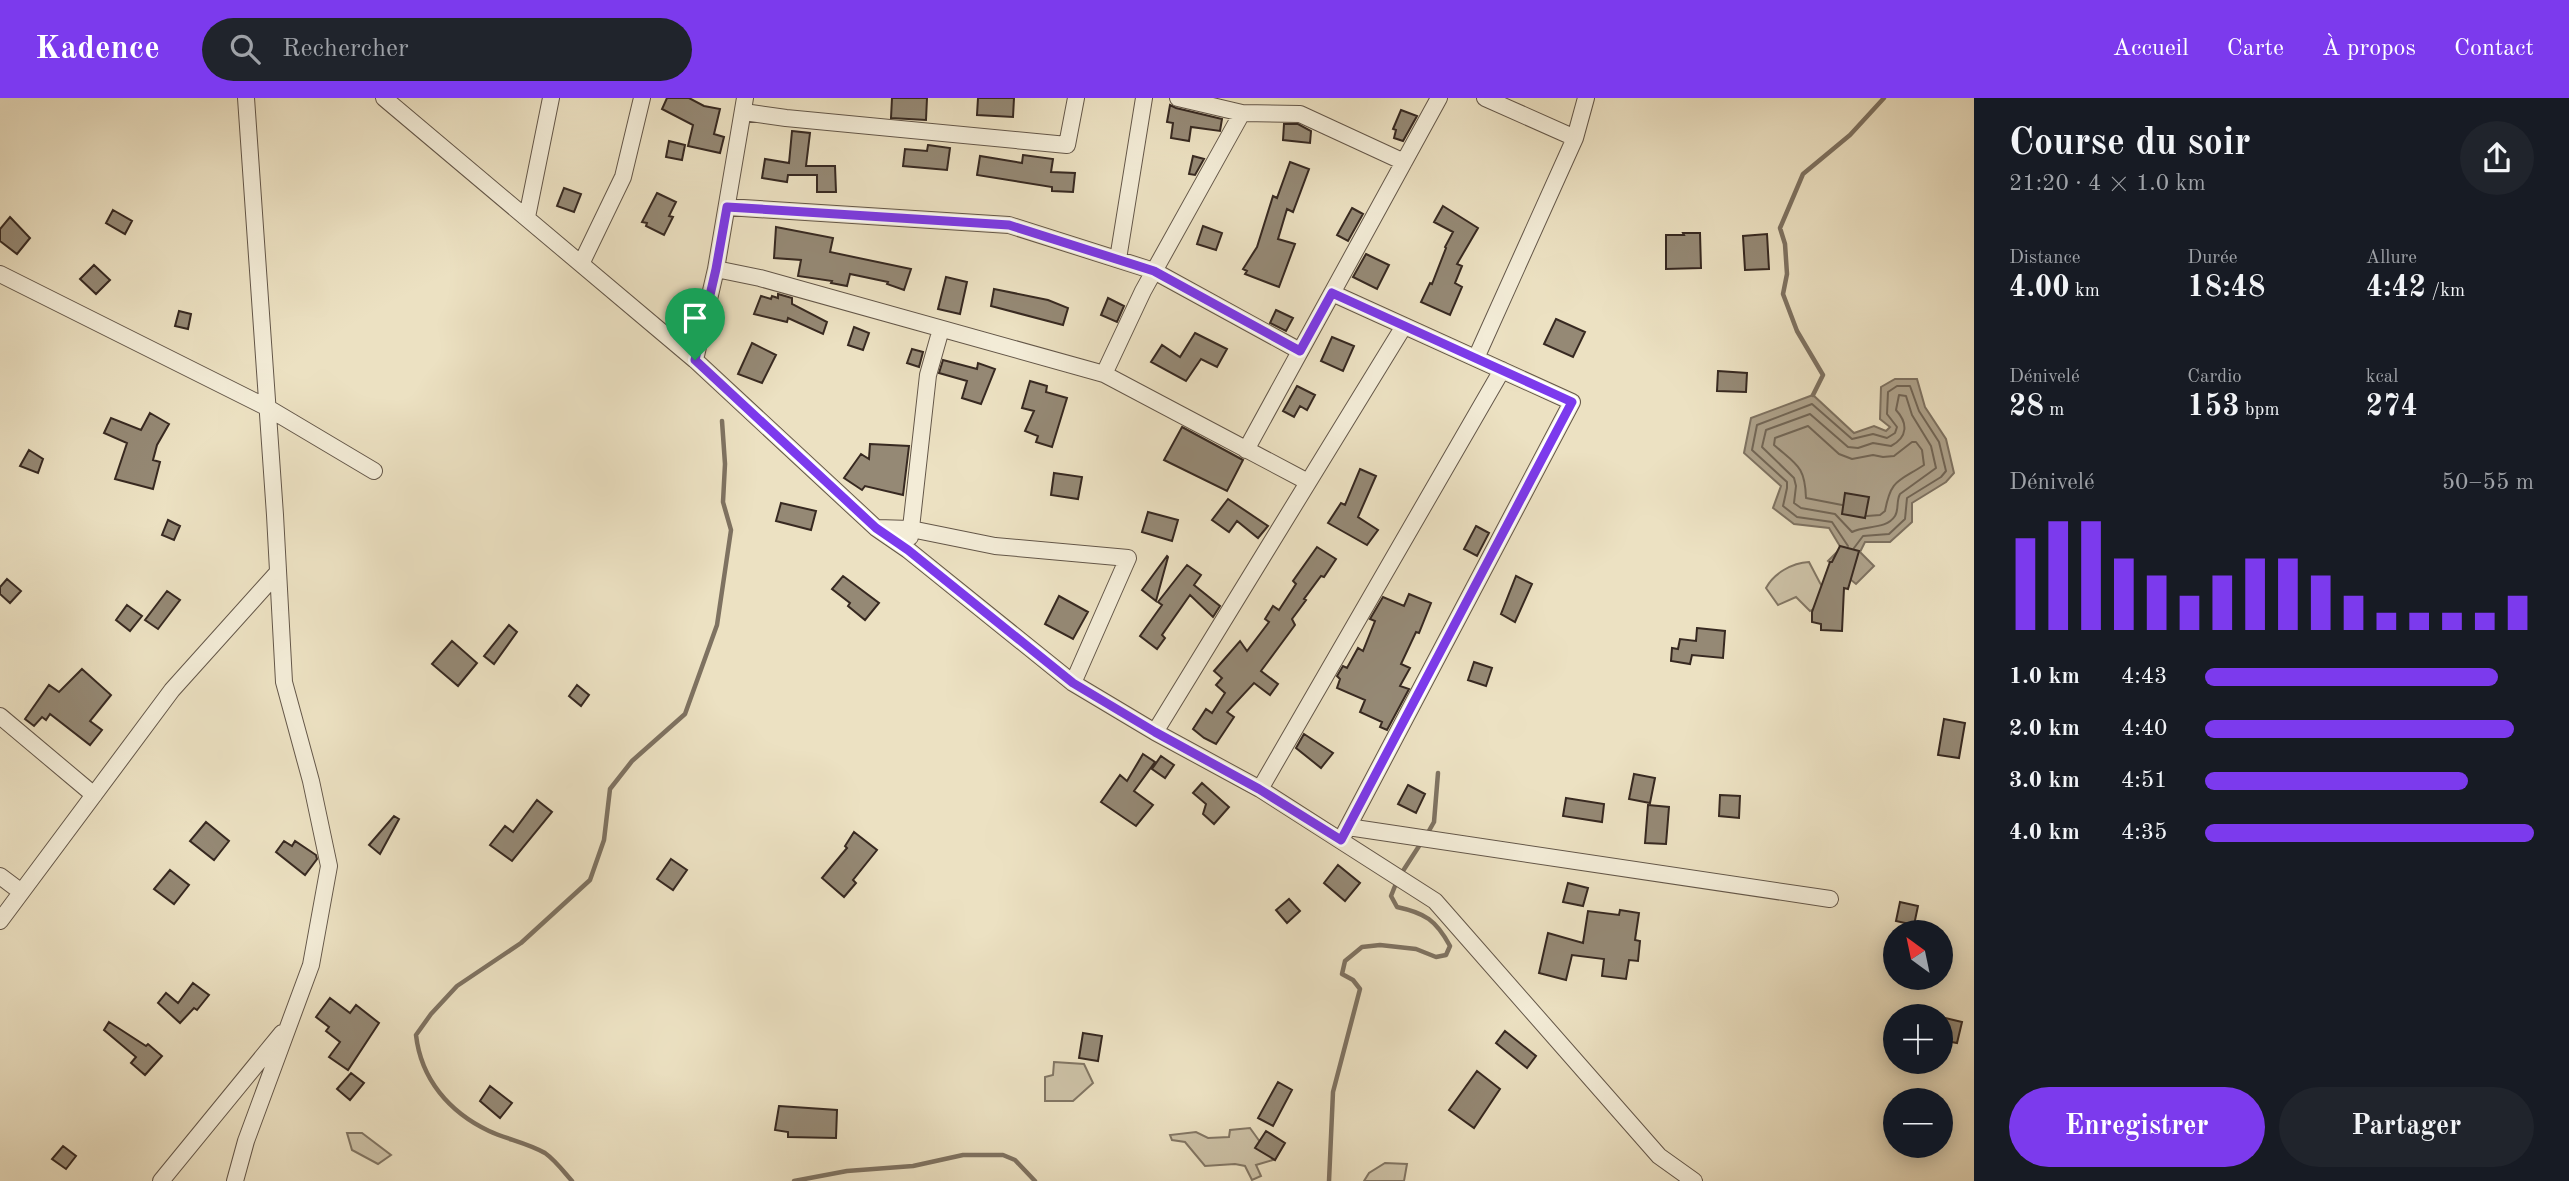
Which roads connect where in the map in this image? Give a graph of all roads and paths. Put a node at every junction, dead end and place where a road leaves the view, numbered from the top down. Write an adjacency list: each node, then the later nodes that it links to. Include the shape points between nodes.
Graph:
1 (246, 98): 30 (street)
2 (384, 98): 16 (street)
3 (551, 98): 16 (street)
4 (642, 98): 18 (street, via 623,177)
5 (1076, 98): 11 (street, via 1067,145 786,118)
6 (1144, 98): 17 (street)
7 (1178, 98): 12 (street)
8 (1439, 98): 14 (street)
9 (1485, 98): 13 (street)
10 (1586, 98): 13 (street)
11 (744, 105): 15 (street)
12 (1242, 113): 14 (street, via 1300,114); 20 (street)
13 (1575, 138): 26 (street)
14 (1404, 162): 22 (street)
15 (727, 207): 17 (street, via 1009,225); 19 (street)
16 (527, 217): 18 (street)
17 (1118, 259): 20 (street)
18 (582, 262): 27 (street)
19 (716, 269): 24 (street); 27 (street)
20 (1154, 271): 25 (street); 29 (street)
21 (0, 274): 30 (street)
22 (1332, 293): 23 (street); 25 (street)
23 (1404, 326): 26 (street); 33 (street)
24 (941, 329): 29 (street); 35 (street, via 928,375)
25 (1300, 351): 31 (street)
26 (1476, 358): 28 (street)
27 (695, 360): 34 (street)
28 (1502, 370): 41 (street); 43 (street, via 1572,402)
29 (1104, 374): 31 (street)
30 (268, 408): 32 (street); 37 (street)
31 (1246, 450): 33 (street)
32 (374, 471)
33 (1308, 482): 40 (street)
34 (876, 528): 35 (street); 36 (street)
35 (911, 529): 36 (street); 38 (street, via 995,546 1128,558)
36 (908, 550): 38 (street)
37 (278, 572): 42 (street, via 172,690); 48 (street, via 284,681 329,866 312,965)
38 (1073, 683): 40 (street)
39 (0, 716): 42 (street)
40 (1155, 732): 41 (street)
41 (1259, 789): 43 (street)
42 (94, 795): 45 (street)
43 (1345, 833): 46 (street); 51 (street, via 1434,901 1659,1156)
44 (0, 876): 45 (street)
45 (20, 891): 47 (street)
46 (1830, 899)
47 (0, 921)
48 (290, 1023): 49 (street); 50 (street)
49 (161, 1181)
50 (235, 1181)
51 (1694, 1181)

